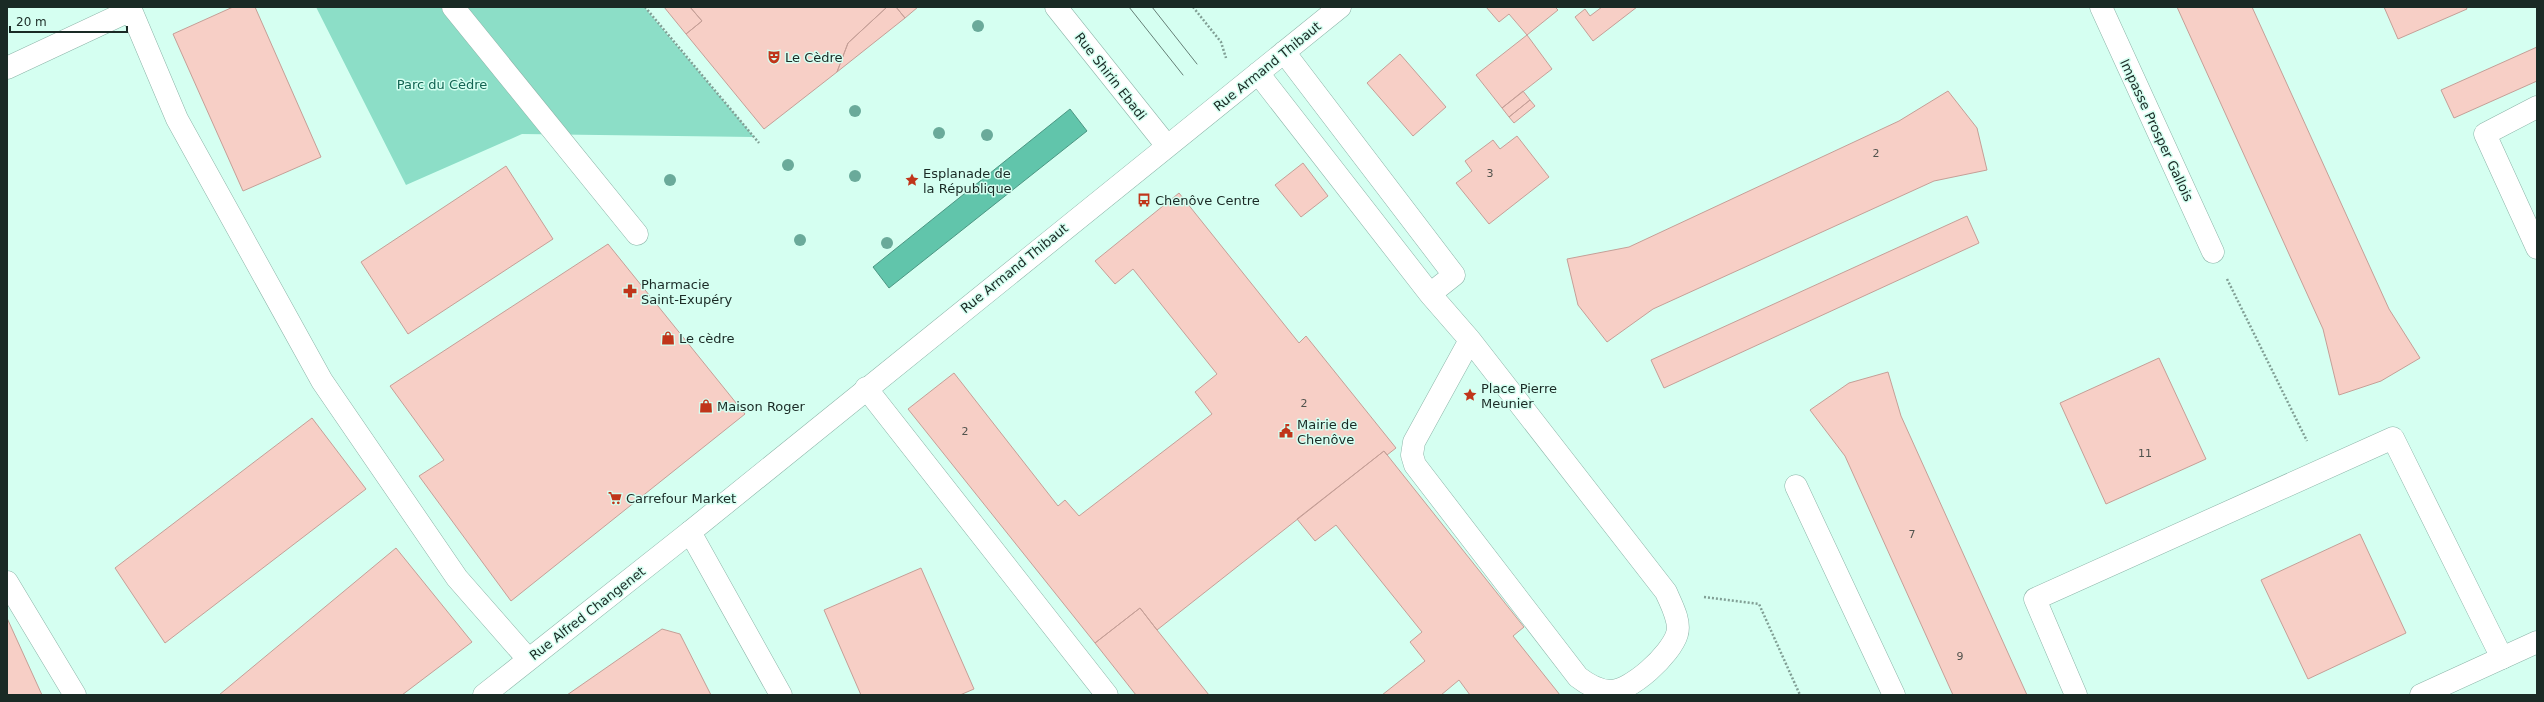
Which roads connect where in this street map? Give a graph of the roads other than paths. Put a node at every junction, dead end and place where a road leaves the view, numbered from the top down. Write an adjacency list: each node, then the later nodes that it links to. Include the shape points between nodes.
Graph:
1 (453, 7): 10 (street)
2 (1056, 7): 9 (street, Rue Shirin Ebadi)
3 (1340, 7): 5 (street, Rue Armand Thibaut)
4 (2101, 7): 12 (street, Impasse Prosper Gallois)
5 (1284, 52): 7 (street, Rue Armand Thibaut); 13 (street, via 1454,275)
6 (7, 68): 21 (street, via 131,10 177,119 322,381 457,578)
7 (1258, 73): 9 (street, Rue Armand Thibaut); 13 (street)
8 (2537, 107): 11 (street, via 2484,134)
9 (1167, 146): 15 (street, Rue Armand Thibaut)
10 (637, 234)
11 (2537, 248)
12 (2213, 252)
13 (1430, 294): 14 (street)
14 (1470, 340): 14 (street, via 1414,442 1412,455 1415,465 1578,677 1600,689 1622,689 1664,657 1678,632 1676,618 1666,592)
15 (866, 388): 17 (street, Rue Armand Thibaut); 25 (street)
16 (1796, 486): 26 (street)
17 (690, 532): 21 (street, Rue Alfred Changenet); 24 (street)
18 (7, 582): 22 (street)
19 (2537, 642): 20 (street)
20 (2502, 658): 27 (street, via 2393,438 2036,599); 28 (street)
21 (528, 659): 23 (street, Rue Alfred Changenet)
22 (75, 695)
23 (484, 695)
24 (781, 695)
25 (1107, 695)
26 (1894, 695)
27 (2076, 695)
28 (2421, 695)

